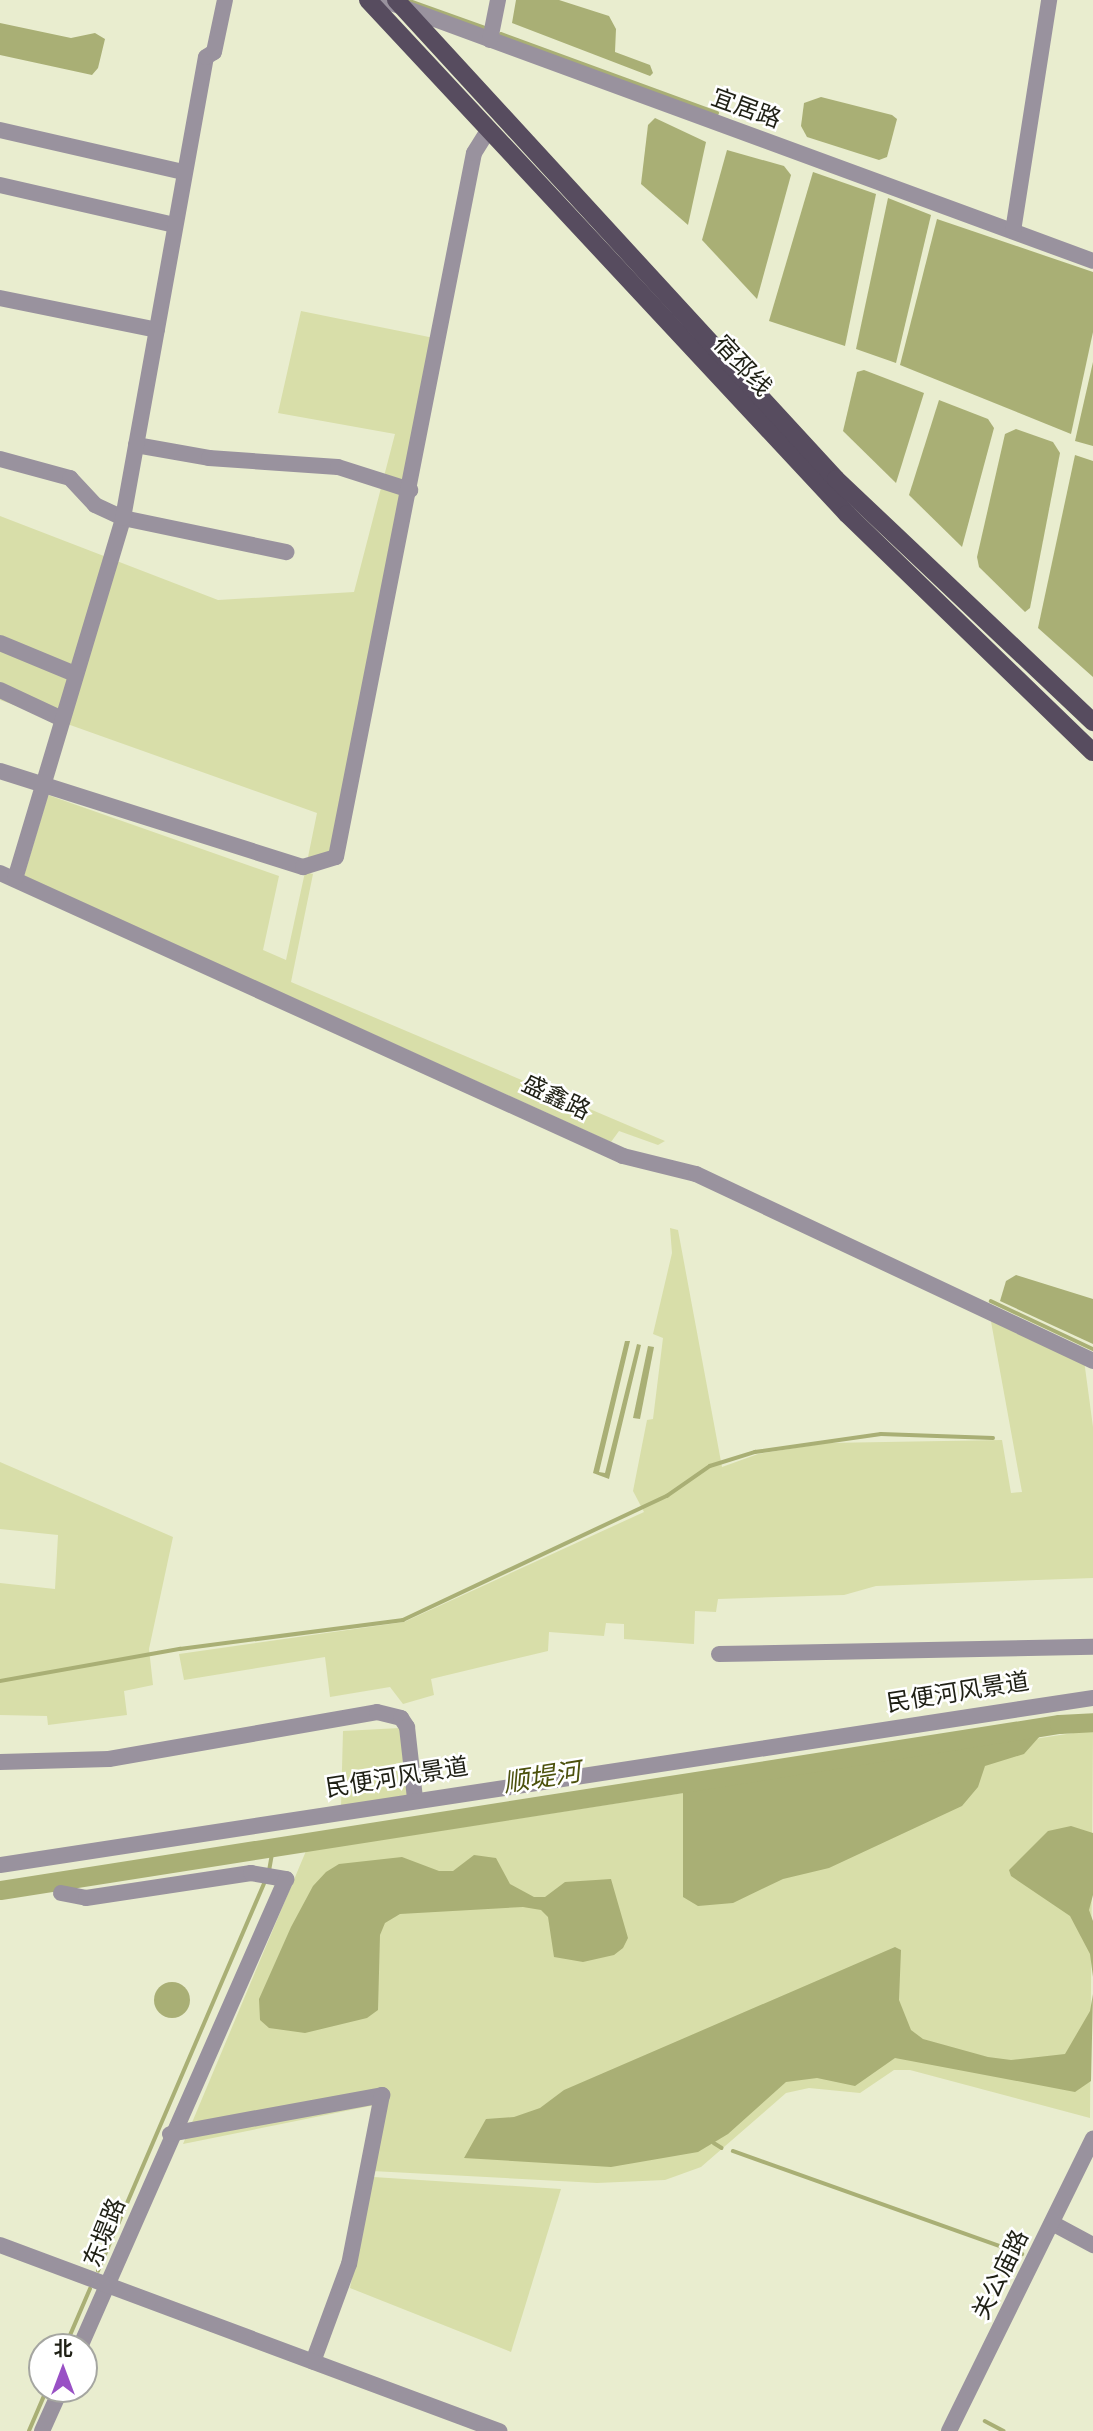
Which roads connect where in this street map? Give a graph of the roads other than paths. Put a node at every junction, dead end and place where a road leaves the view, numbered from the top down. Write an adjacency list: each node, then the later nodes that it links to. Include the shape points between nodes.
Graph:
1 (225, 0): 10 (street, via 215,52 205,57)
2 (368, 0): 9 (main road, 宿邳线)
3 (383, 0): 6 (street, 宜居路)
4 (498, 0): 7 (street)
5 (1049, 0): 13 (street)
6 (398, 3): 7 (street, 宜居路); 26 (main road, 宿邳线, via 836,479)
7 (490, 40): 13 (street, 宜居路)
8 (0, 130): 10 (street)
9 (488, 131): 19 (street, via 474,153); 27 (main road, 宿邳线, via 847,514)
10 (184, 172): 12 (street)
11 (0, 185): 12 (street)
12 (174, 225): 16 (street)
13 (1013, 231): 14 (street, 宜居路)
14 (1093, 261)
15 (0, 298): 16 (street)
16 (157, 330): 17 (street)
17 (136, 445): 19 (street, via 209,458 338,467); 20 (street)
18 (0, 459): 20 (street, via 70,478 95,505)
19 (411, 489): 29 (street, via 336,857 303,867)
20 (123, 518): 21 (street); 23 (street)
21 (286, 552)
22 (0, 643): 23 (street)
23 (75, 674): 25 (street)
24 (0, 690): 25 (street)
25 (62, 719): 29 (street)
26 (1093, 722)
27 (1093, 752)
28 (0, 771): 29 (street)
29 (42, 784): 30 (street)
30 (7, 876): 31 (street, 盛鑫路, via 623,1156 696,1174)
31 (1093, 1361)
32 (1093, 1647): 33 (street)
33 (719, 1654)
34 (1093, 1698): 36 (street, 民便河风景道)
35 (0, 1762): 36 (street, via 108,1759 377,1712 401,1718 407,1727)
36 (415, 1798): 37 (street, 民便河风景道)
37 (0, 1865)
38 (61, 1893): 39 (street, 东堤路, via 86,1898 268,1875 286,1879)
39 (170, 2134): 44 (street, 东堤路); 46 (street, via 382,2095 349,2264)
40 (1093, 2138): 41 (street, 关公庙路)
41 (1052, 2223): 43 (street); 50 (street, 关公庙路)
42 (0, 2245): 44 (street)
43 (1093, 2245)
44 (108, 2285): 45 (street, 东堤路); 46 (street)
45 (86, 2333)
46 (313, 2362): 49 (street)
47 (55, 2403): 48 (street)
48 (42, 2431)
49 (499, 2431)
50 (949, 2431)

